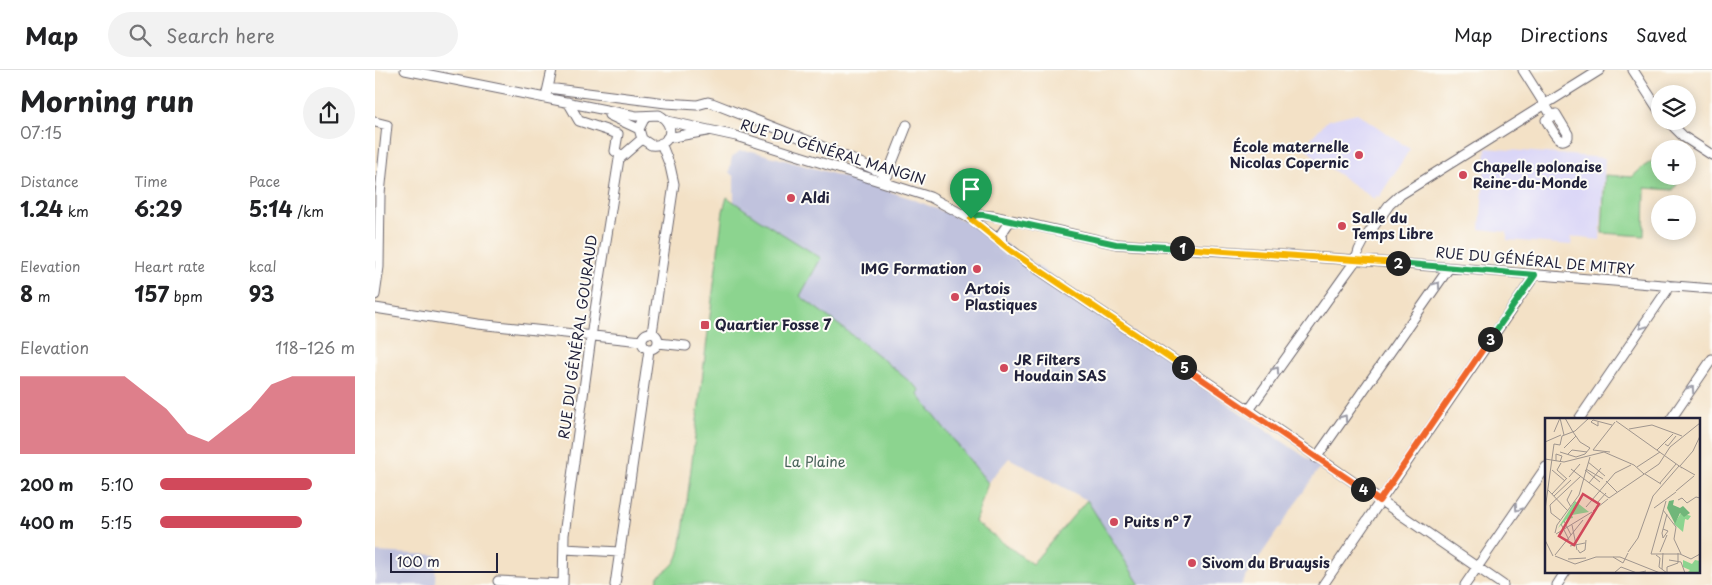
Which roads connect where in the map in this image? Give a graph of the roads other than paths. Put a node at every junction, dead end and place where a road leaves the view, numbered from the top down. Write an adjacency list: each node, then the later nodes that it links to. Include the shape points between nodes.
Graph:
1 (405, 70): 6 (street)
2 (551, 70): 6 (street)
3 (1523, 70): 10 (street)
4 (1600, 70): 10 (street)
5 (1633, 70): 7 (street)
6 (547, 93): 8 (street, RUE DU GÉNÉRAL MANGIN); 9 (street)
7 (1651, 98)
8 (655, 101): 12 (street); 24 (street, RUE DU GÉNÉRAL MANGIN, via 697,105 712,103 814,143)
9 (568, 102): 11 (street); 23 (street, via 579,121 618,134 615,150)
10 (1543, 104): 13 (street); 28 (street, via 1389,205 1359,250)
11 (593, 107): 12 (street); 17 (street)
12 (649, 116): 15 (street, via 659,115); 17 (street)
13 (1552, 116)
14 (375, 122): 33 (street, via 387,125)
15 (667, 122): 18 (street, RUE DU GÉNÉRAL MANGIN); 21 (street, via 670,131)
16 (907, 125): 24 (street)
17 (639, 129): 20 (street)
18 (711, 130): 21 (street, RUE DU GÉNÉRAL MANGIN); 24 (street, RUE DU GÉNÉRAL MANGIN)
19 (1677, 130): 22 (street)
20 (642, 139): 21 (street, via 651,144); 23 (street)
21 (664, 141): 35 (street, via 674,184)
22 (1712, 155)
23 (622, 156): 36 (street, RUE DU GÉNÉRAL GOURAUD)
24 (886, 179): 25 (street, RUE DU GÉNÉRAL MANGIN)
25 (971, 219): 26 (street, RUE DU GÉNÉRAL DE MITRY, via 983,215); 27 (street, RUE DU GÉNÉRAL MANGIN)
26 (1010, 221): 27 (street, via 1001,234); 28 (street, RUE DU GÉNÉRAL DE MITRY, via 1116,244)
27 (1002, 243): 42 (street, RUE DU GÉNÉRAL MANGIN)
28 (1356, 260): 29 (street, RUE DU GÉNÉRAL DE MITRY); 42 (street, one-way to 28)
29 (1449, 268): 30 (street, RUE DU GÉNÉRAL DE MITRY); 45 (street, one-way to 29)
30 (1535, 275): 31 (street, RUE DU GÉNÉRAL DE MITRY); 47 (street)
31 (1667, 285): 32 (street, RUE DU GÉNÉRAL DE MITRY); 43 (street, one-way to 43, via 1666,292)
32 (1712, 289)
33 (375, 297): 34 (street)
34 (375, 308): 36 (street, via 477,324)
35 (652, 333): 37 (street, via 645,334); 38 (street, via 657,336)
36 (592, 335): 37 (street); 48 (street, RUE DU GÉNÉRAL GOURAUD)
37 (642, 341): 40 (street)
38 (658, 343): 39 (street); 40 (street)
39 (686, 346)
40 (649, 350): 49 (street)
41 (1712, 358): 44 (street, one-way to 41)
42 (1249, 410): 45 (street, RUE DU GÉNÉRAL MANGIN)
43 (1580, 418)
44 (1672, 418)
45 (1316, 458): 47 (street, RUE DU GÉNÉRAL MANGIN)
46 (1545, 468): 50 (street, one-way to 50)
47 (1379, 501): 50 (street, RUE DU GÉNÉRAL MANGIN); 54 (street)
48 (564, 550): 49 (street); 52 (street, RUE DU GÉNÉRAL GOURAUD, via 563,584)
49 (620, 552): 53 (street)
50 (1478, 567): 55 (street); 56 (street, RUE DU GÉNÉRAL MANGIN)
51 (1565, 572): 57 (street)
52 (498, 581)
53 (615, 585)
54 (1323, 585)
55 (1465, 585)
56 (1503, 585)
57 (1557, 585)

